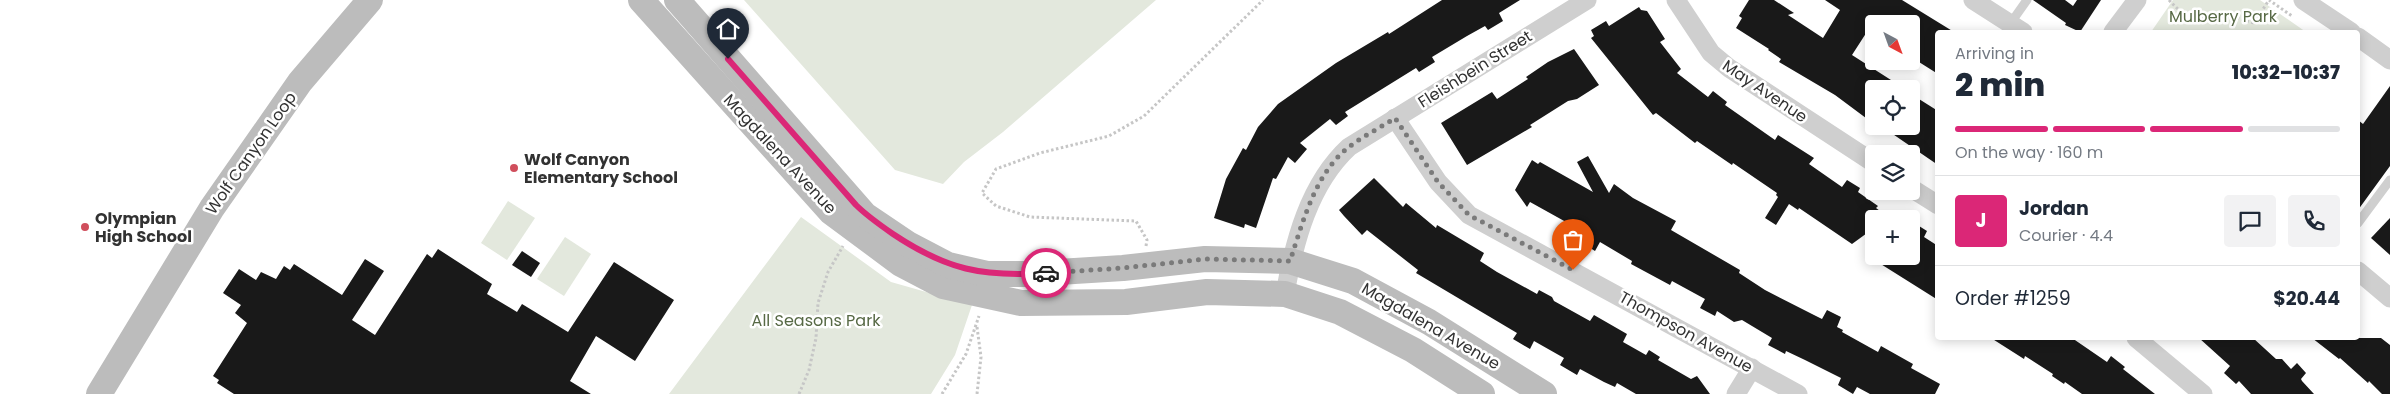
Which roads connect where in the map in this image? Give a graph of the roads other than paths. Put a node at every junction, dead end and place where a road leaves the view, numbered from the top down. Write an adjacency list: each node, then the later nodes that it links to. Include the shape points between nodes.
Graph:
1 (370, 0): 27 (street, Wolf Canyon Loop, via 300,82 218,199)
2 (641, 0): 23 (street, Magdalena Avenue, via 831,212 900,264 943,286 1021,304 1126,302 1207,292)
3 (677, 0): 21 (street, Magdalena Avenue, via 866,215 908,244 948,265 987,274 1026,274 1205,259)
4 (1587, 0): 15 (street, Fleishbein Street)
5 (1676, 0): 16 (street, May Avenue, via 1711,53 1728,68)
6 (1973, 0): 10 (street)
7 (2027, 0): 10 (lane)
8 (2137, 0): 11 (street)
9 (2303, 0): 12 (street)
10 (2017, 28)
11 (2114, 30)
12 (2344, 30)
13 (2360, 41): 14 (street)
14 (2390, 60)
15 (1395, 118): 21 (street, Fleishbein Street, via 1349,147 1334,162 1311,200); 26 (street, Thompson Avenue, via 1438,182 1469,215)
16 (1865, 157)
17 (2390, 180): 20 (lane)
18 (1920, 194): 19 (street)
19 (1935, 203)
20 (2360, 220)
21 (1290, 261): 23 (street, Fleishbein Street); 29 (street, Magdalena Avenue, via 1361,286 1429,322)
22 (2360, 272): 24 (street)
23 (1285, 294): 28 (street, Magdalena Avenue, via 1340,312 1413,350)
24 (2390, 298)
25 (2138, 340): 32 (street)
26 (1752, 368): 30 (street); 31 (street, Thompson Avenue)
27 (99, 394)
28 (1482, 394)
29 (1544, 394)
30 (1736, 394)
31 (1798, 394)
32 (2203, 394)

